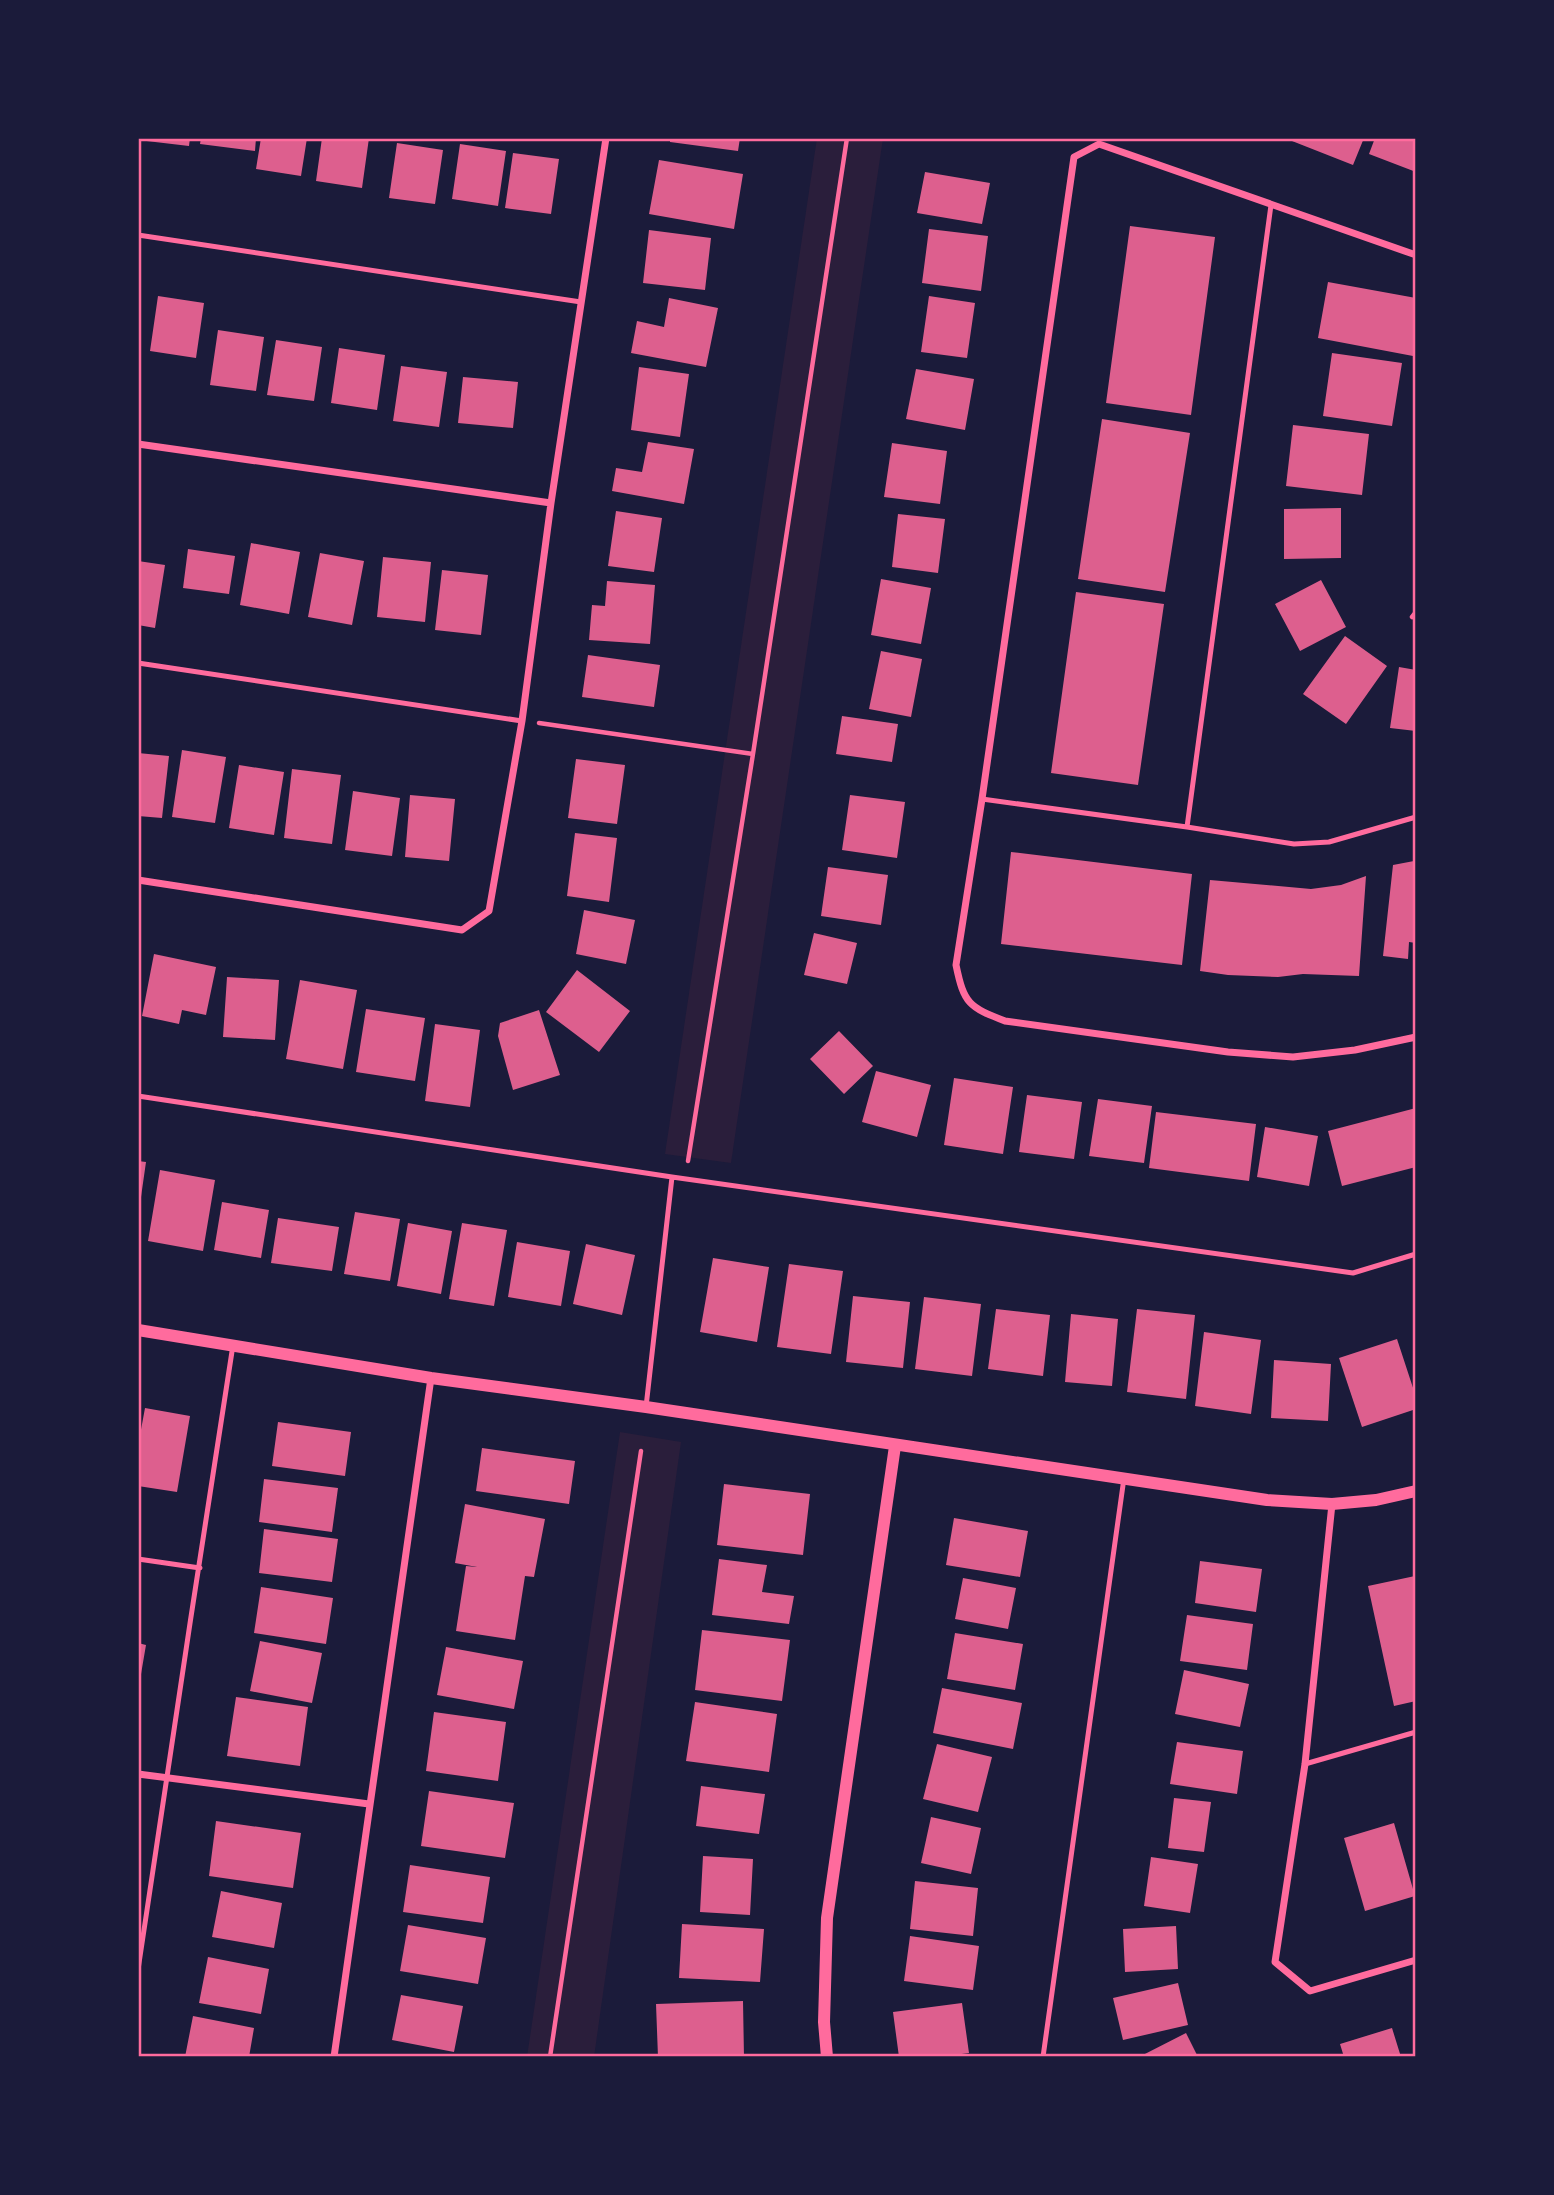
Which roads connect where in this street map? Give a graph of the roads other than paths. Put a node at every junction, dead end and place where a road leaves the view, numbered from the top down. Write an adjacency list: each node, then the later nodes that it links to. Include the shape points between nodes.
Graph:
1 (606, 138): 5 (street)
2 (1271, 205): 4 (street); 10 (street, via 1099,144 1074,158); 12 (lane)
3 (138, 235): 5 (lane)
4 (1416, 255)
5 (581, 302): 7 (street)
6 (138, 443): 7 (street)
7 (551, 503): 9 (street)
8 (138, 663): 9 (lane)
9 (522, 721): 13 (street, via 489,911 462,930)
10 (982, 799): 12 (lane); 14 (street, via 956,965 961,989 976,1010 1005,1021 1293,1057)
11 (1416, 817): 12 (lane, via 1329,842 1294,844)
12 (1187, 827)
13 (138, 880)
14 (1416, 1037)
15 (138, 1096): 16 (lane)
16 (673, 1177): 17 (lane, via 1353,1273); 21 (lane)
17 (1416, 1254)
18 (138, 1330): 19 (street)
19 (233, 1345): 20 (street); 27 (lane)
20 (431, 1378): 21 (street); 32 (street)
21 (646, 1407): 22 (street)
22 (895, 1446): 23 (street); 36 (street, via 827,1918)
23 (1124, 1478): 25 (street, via 1267,1500); 37 (lane)
24 (1416, 1491): 25 (street)
25 (1332, 1504): 29 (street)
26 (138, 1559): 27 (lane)
27 (200, 1568): 31 (lane)
28 (1416, 1732): 29 (lane)
29 (1305, 1764): 33 (street, via 1275,1962 1310,1991)
30 (138, 1774): 31 (street)
31 (166, 1778): 32 (street); 34 (lane)
32 (369, 1804): 35 (street)
33 (1416, 1960)
34 (138, 1970)
35 (334, 2057)
36 (827, 2057)
37 (1043, 2057)

